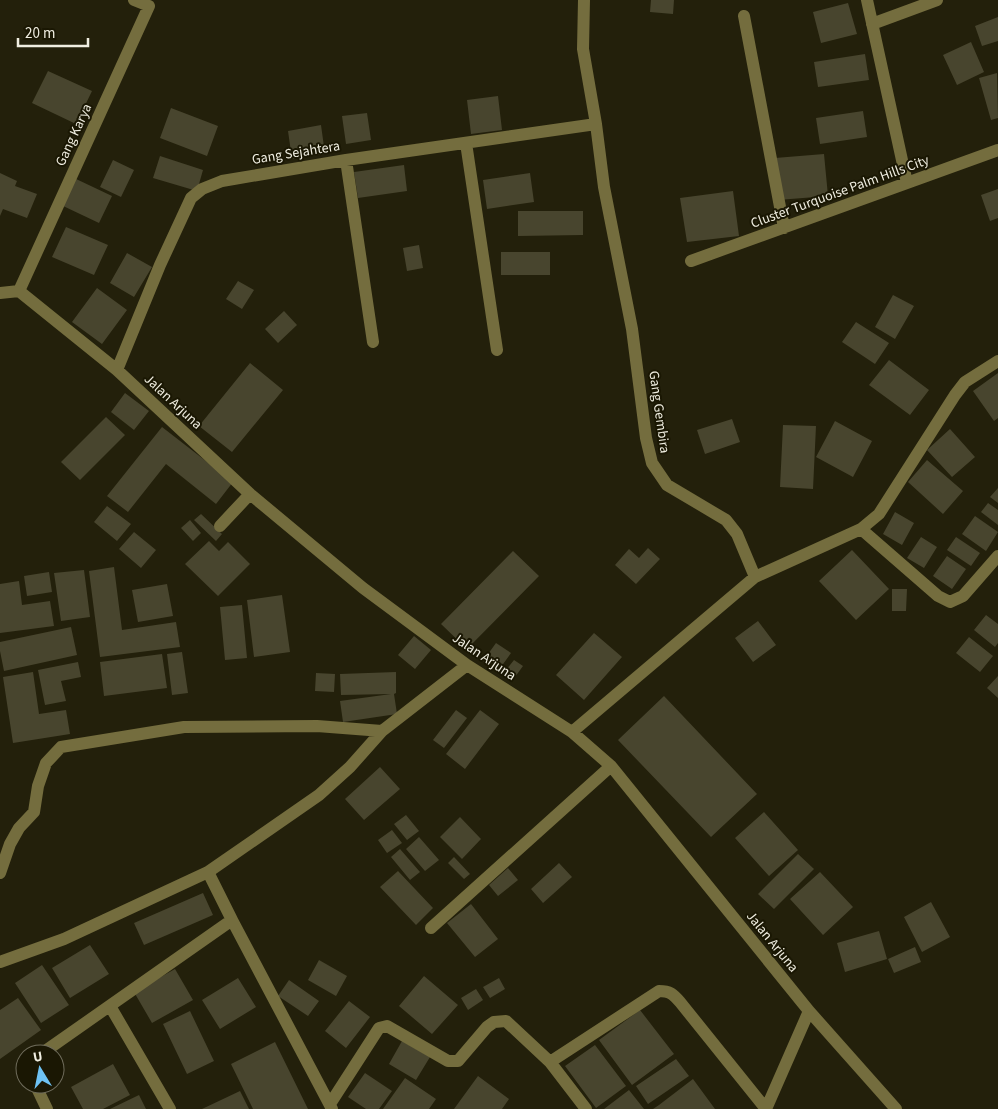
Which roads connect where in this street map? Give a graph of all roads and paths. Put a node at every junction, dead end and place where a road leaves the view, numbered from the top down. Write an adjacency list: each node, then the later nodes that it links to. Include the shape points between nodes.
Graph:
1 (134, 0): 14 (street, Gang Karya, via 149,6)
2 (584, 0): 7 (street, Gang Gembira, via 583,49)
3 (867, 0): 6 (street)
4 (937, 0): 6 (street)
5 (744, 16): 12 (street)
6 (872, 24): 11 (street)
7 (596, 124): 8 (street, Gang Sejahtera); 24 (street, Gang Gembira, via 652,463 667,485 726,520 737,534)
8 (466, 143): 10 (street, Gang Sejahtera); 17 (street)
9 (998, 150): 11 (street, Cluster Turquoise Palm Hills City)
10 (346, 160): 16 (street); 19 (street, Gang Sejahtera, via 222,181 202,189 191,198)
11 (907, 183): 12 (street, Cluster Turquoise Palm Hills City)
12 (784, 228): 13 (street, Cluster Turquoise Palm Hills City)
13 (691, 261)
14 (19, 291): 15 (street); 19 (street, Jalan Arjuna)
15 (0, 293)
16 (372, 342)
17 (498, 350)
18 (998, 361): 22 (street, via 966,382 879,514)
19 (117, 370): 20 (street, Jalan Arjuna)
20 (250, 494): 21 (street); 25 (street, Jalan Arjuna, via 363,588)
21 (220, 526)
22 (861, 529): 23 (street, via 938,596 950,602 963,596); 24 (street)
23 (998, 556)
24 (755, 577): 27 (street)
25 (467, 665): 26 (street); 27 (street, Jalan Arjuna)
26 (382, 731): 29 (street, via 319,795); 30 (street, via 317,726 184,727 61,747 46,763 34,812 18,828)
27 (572, 732): 28 (street, Jalan Arjuna)
28 (611, 766): 32 (street); 35 (street, Jalan Arjuna)
29 (208, 872): 31 (street); 33 (street, via 64,940)
30 (0, 873)
31 (232, 920): 34 (street); 39 (street)
32 (432, 928)
33 (0, 962)
34 (110, 1006): 36 (street); 41 (street)
35 (809, 1012): 43 (street); 44 (street, Jalan Arjuna)
36 (56, 1044)
37 (550, 1062): 39 (street, via 506,1021 494,1022 487,1027 458,1061 448,1061 387,1026 379,1028); 42 (street); 43 (street, via 659,991 668,991)
38 (40, 1094): 40 (street)
39 (331, 1106)
40 (47, 1109)
41 (170, 1109)
42 (586, 1109)
43 (766, 1109)
44 (896, 1109)

